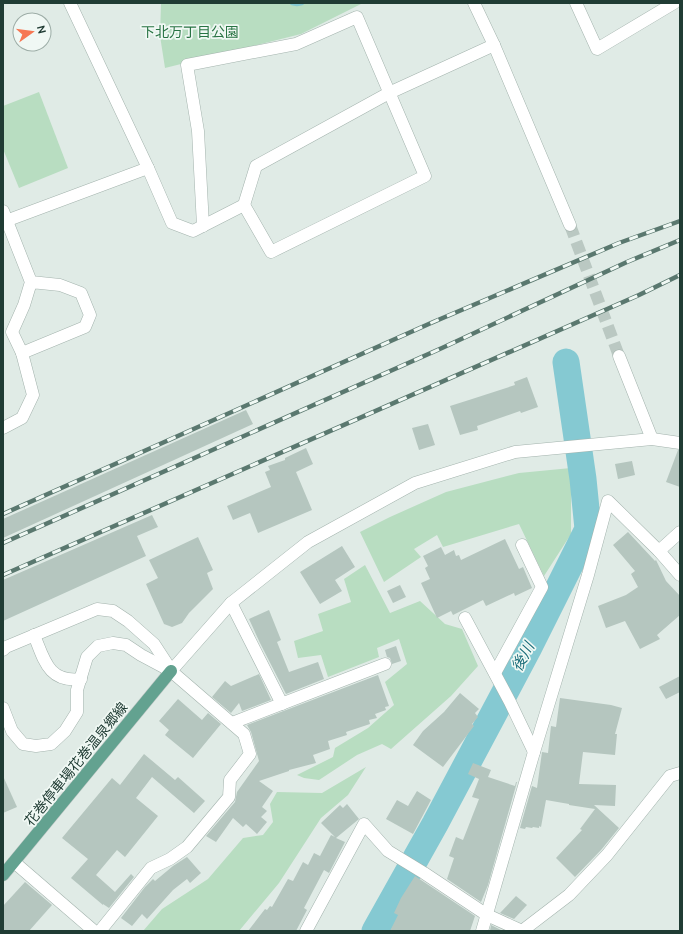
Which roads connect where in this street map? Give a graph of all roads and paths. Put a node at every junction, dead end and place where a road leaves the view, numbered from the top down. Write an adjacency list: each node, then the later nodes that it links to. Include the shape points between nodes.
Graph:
1 (70, 3): 7 (street)
2 (474, 3): 5 (street)
3 (576, 3): 4 (street, via 597,49)
4 (674, 3)
5 (494, 45): 6 (street); 10 (street)
6 (389, 94): 8 (street, via 256,166); 8 (street, via 426,176 271,252); 11 (street, via 356,17 296,44 187,65 198,131)
7 (148, 168): 9 (street); 11 (street, via 172,223 193,231)
8 (244, 205): 11 (street)
9 (4, 218): 12 (street)
10 (570, 224)
11 (203, 226)
12 (31, 282): 13 (street, via 12,332); 13 (street, via 60,285 81,293 90,315 85,327)
13 (22, 353): 15 (street, via 33,395 22,418)
14 (619, 356): 16 (street)
15 (3, 428)
16 (652, 440): 17 (street); 22 (street, via 515,452 415,483 308,542)
17 (680, 443)
18 (680, 532): 20 (street)
19 (522, 545): 28 (street, via 542,587)
20 (659, 551): 21 (street); 33 (street, via 608,501)
21 (680, 575)
22 (231, 603): 27 (street); 30 (street)
23 (465, 618): 28 (street)
24 (34, 635): 25 (street); 27 (street, via 97,609 113,611 154,644); 29 (street, via 48,666 58,677)
25 (3, 650)
26 (385, 664): 30 (street)
27 (171, 671): 29 (street, via 126,645 113,643 98,646 87,657); 32 (street); 35 (main road, 花巻停車場花巻温泉郷線)
28 (497, 678): 33 (street)
29 (80, 679): 31 (street, via 77,712 65,731 51,744 22,744 12,731)
30 (282, 704): 32 (street)
31 (3, 708)
32 (232, 722): 39 (street, via 244,734 250,754 230,780 229,797 187,847 152,868)
33 (534, 752): 37 (street)
34 (680, 773): 37 (street, via 670,776 607,855 569,895 522,931)
35 (14, 862): 36 (main road, 花巻停車場花巻温泉郷線); 38 (street)
36 (3, 875)
37 (487, 915): 40 (street, via 388,851 364,824); 41 (street)
38 (94, 931)
39 (100, 931)
40 (306, 931)
41 (482, 931)

